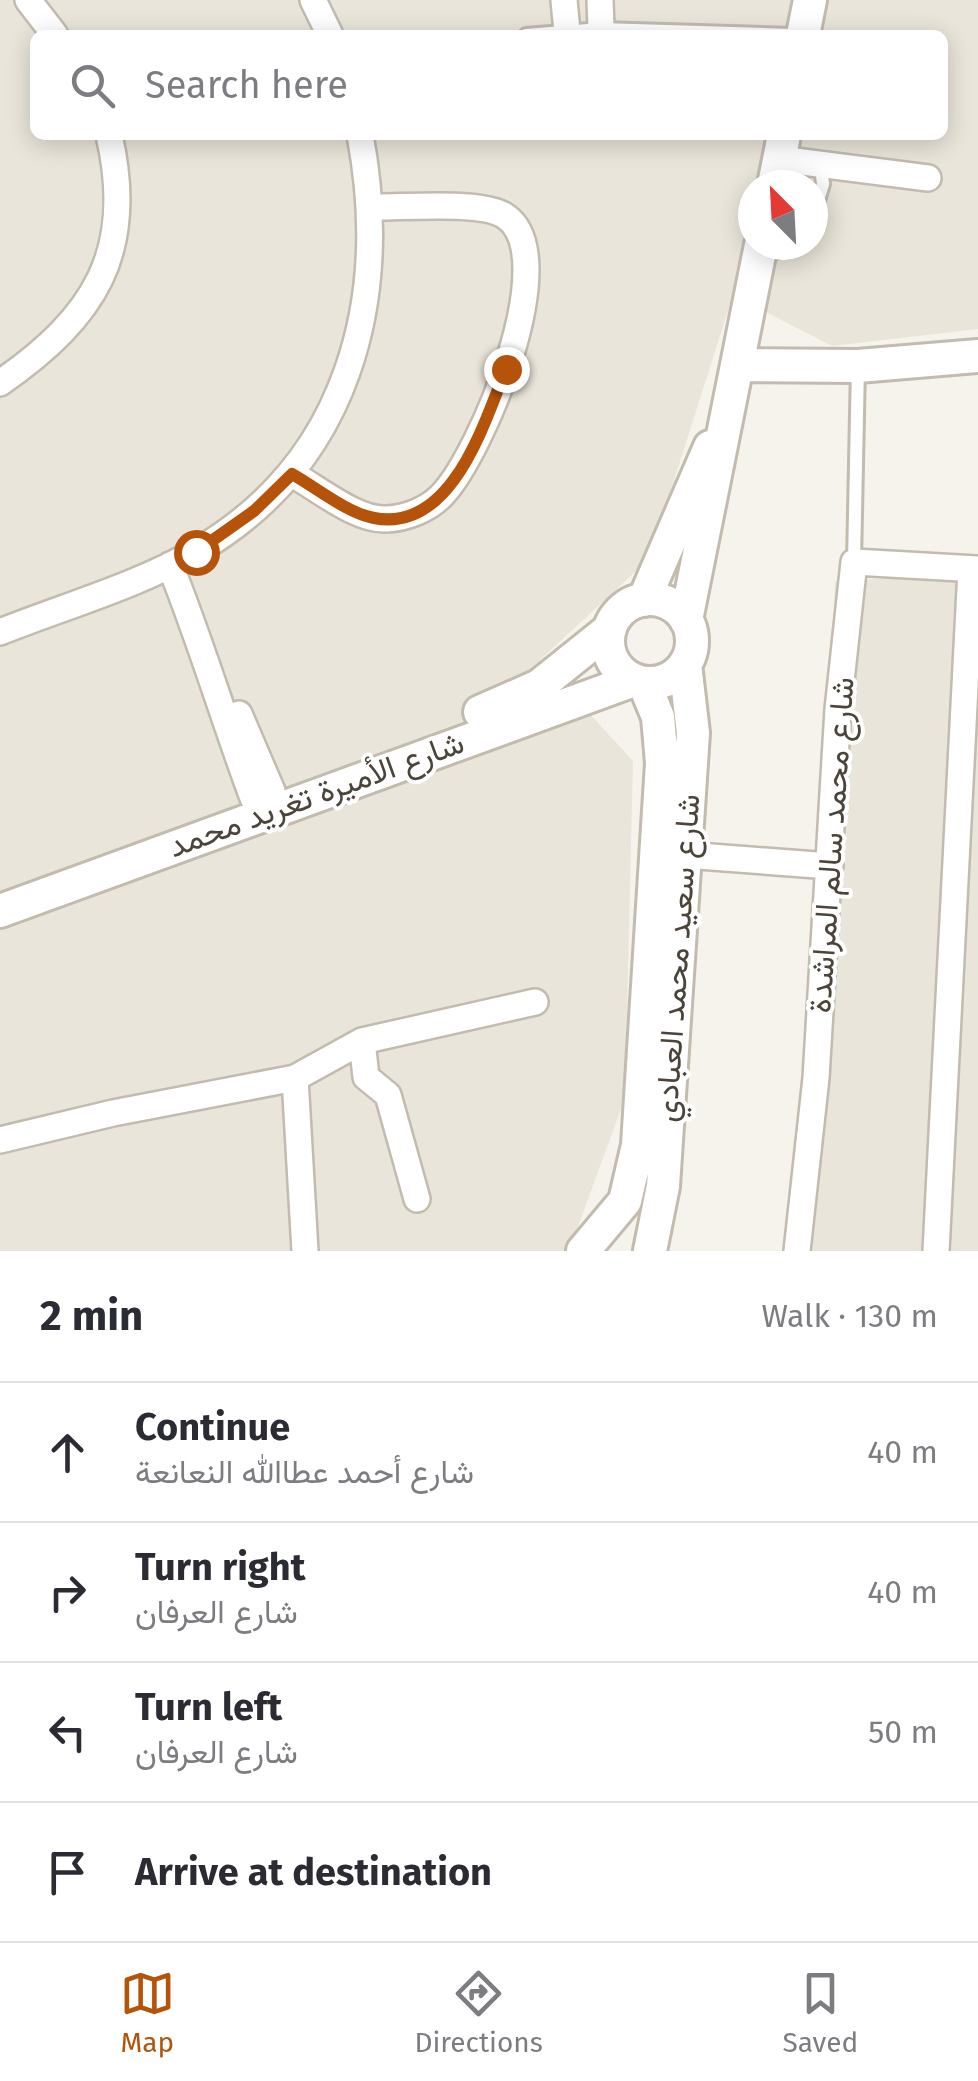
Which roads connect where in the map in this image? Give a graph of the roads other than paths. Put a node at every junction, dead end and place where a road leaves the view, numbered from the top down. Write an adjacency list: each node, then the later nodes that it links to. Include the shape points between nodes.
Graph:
1 (28, 0): 7 (street)
2 (312, 0): 8 (street)
3 (564, 0): 9 (street)
4 (600, 0): 6 (street)
5 (810, 0): 12 (street)
6 (600, 29): 10 (lane); 11 (lane)
7 (51, 30)
8 (327, 30)
9 (567, 30)
10 (589, 30)
11 (632, 30)
12 (804, 30)
13 (110, 140): 24 (street, via 118,226 103,272 54,340)
14 (361, 140): 19 (street)
15 (779, 160): 16 (street)
16 (822, 166): 17 (lane); 18 (street)
17 (822, 170)
18 (928, 178)
19 (370, 207): 26 (street, via 360,330 328,421); 26 (street, via 490,210 514,224 526,251 506,369 478,438 444,494 426,508 370,518)
20 (766, 260): 22 (street)
21 (978, 356): 23 (street)
22 (737, 365): 23 (street); 25 (street)
23 (858, 366): 27 (lane)
24 (0, 383)
25 (726, 411): 30 (street); 31 (street)
26 (292, 474): 28 (street, via 224,534)
27 (854, 562): 29 (street); 38 (street, شارع محمد سالم المراشدة)
28 (170, 565): 33 (street); 36 (street, via 211,667 230,693)
29 (975, 569): 50 (street)
30 (644, 600): 31 (street, via 668,604); 32 (street, via 622,609)
31 (686, 620): 34 (street, via 692,642)
32 (610, 629): 35 (street, via 610,654 623,674); 36 (street, شارع الأميرة تغريد محمد, via 567,668 504,703)
33 (0, 632)
34 (685, 664): 35 (street, via 667,679); 37 (street, شارع سعيد محمد العبادي, via 692,733)
35 (638, 681): 40 (street, شارع الأميرة تغريد محمد); 47 (street, شارع سعيد محمد العبادي, via 660,725 662,763 638,1145 624,1201)
36 (262, 794): 39 (street, شارع الأميرة تغريد محمد)
37 (685, 855): 38 (street); 48 (street, شارع سعيد محمد العبادي, via 662,1186)
38 (830, 866): 49 (street, شارع محمد سالم المراشدة)
39 (0, 892)
40 (0, 911)
41 (535, 1002): 42 (street)
42 (362, 1041): 43 (street); 45 (street, via 366,1078 388,1096)
43 (295, 1078): 44 (street); 46 (street)
44 (0, 1140)
45 (417, 1199)
46 (305, 1251)
47 (583, 1251)
48 (650, 1251)
49 (797, 1251)
50 (936, 1251)

